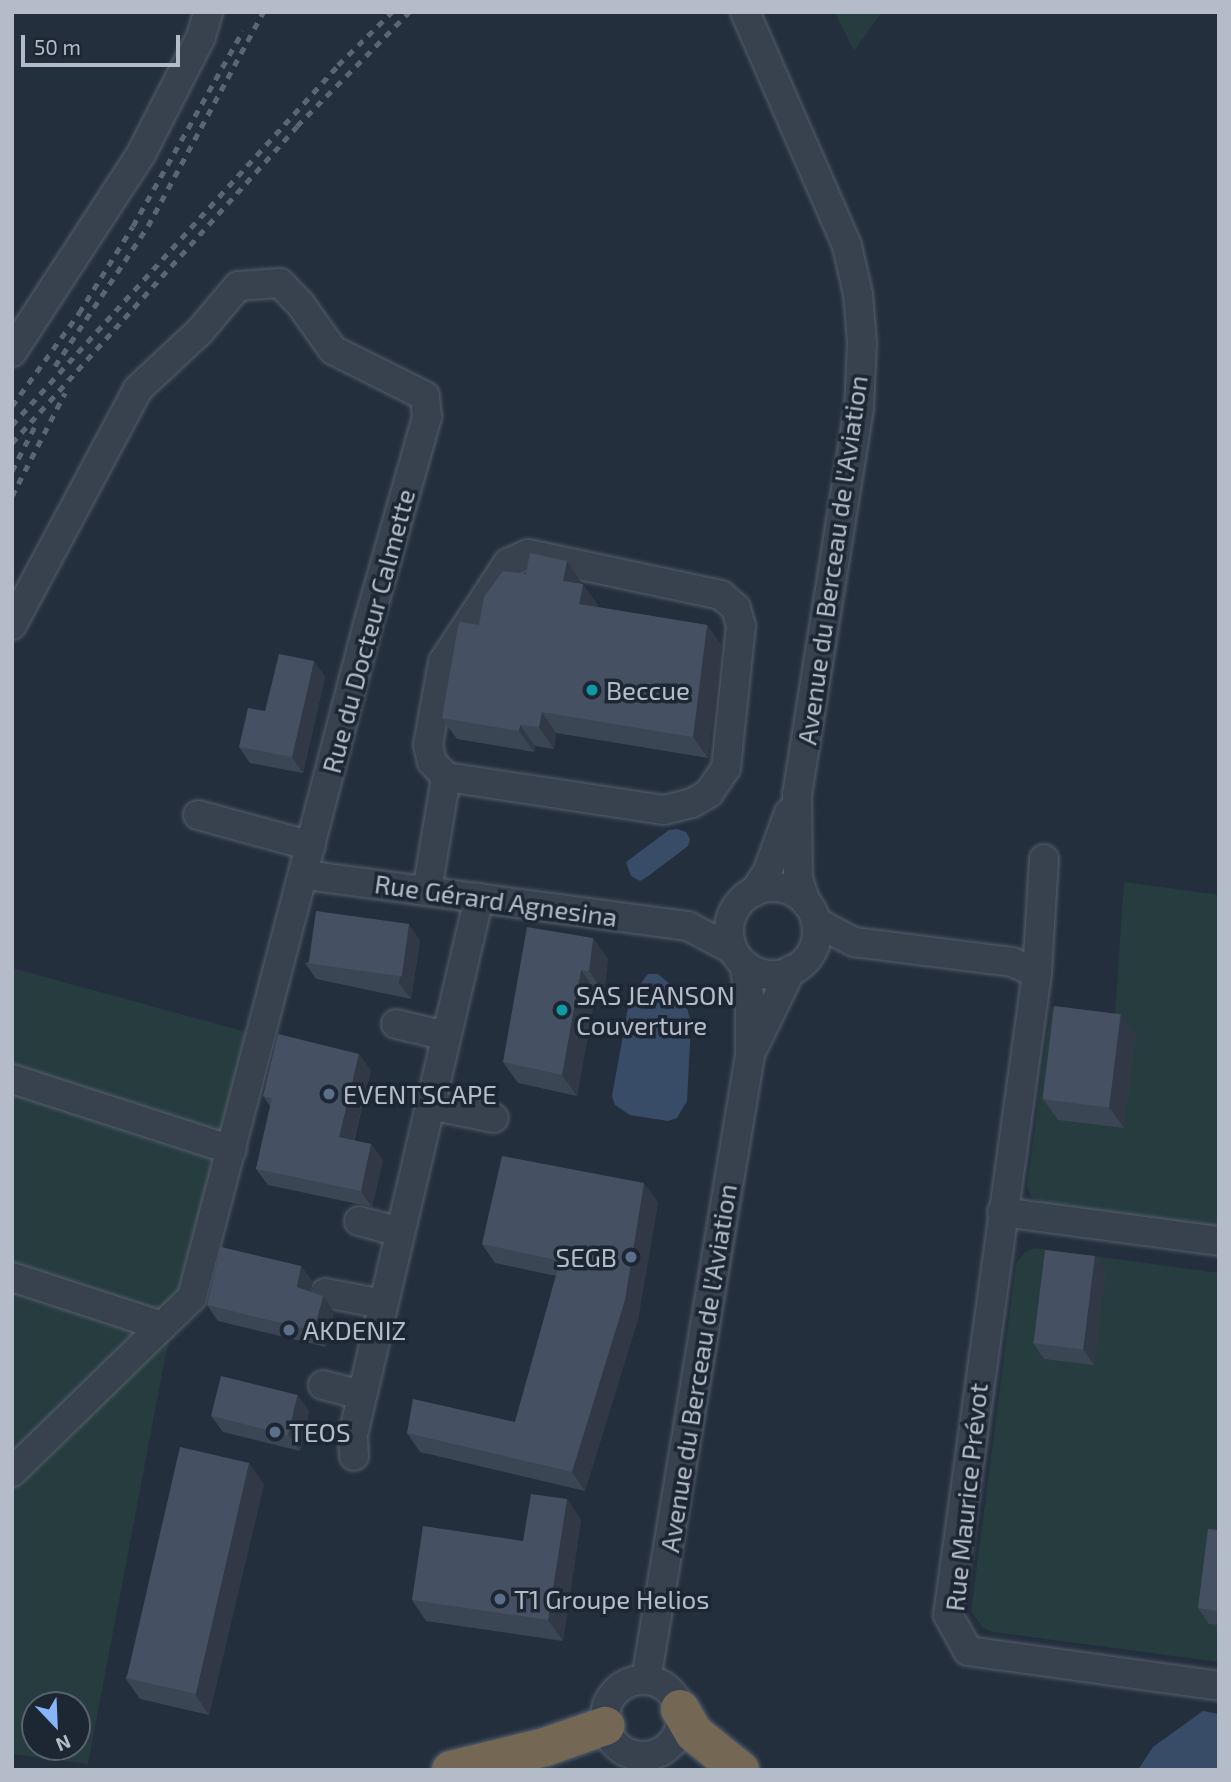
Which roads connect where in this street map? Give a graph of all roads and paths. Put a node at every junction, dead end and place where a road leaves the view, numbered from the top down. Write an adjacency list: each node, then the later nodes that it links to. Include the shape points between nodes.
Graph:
1 (208, 12): 3 (street, via 201,37 141,154)
2 (745, 12): 6 (street, Avenue du Berceau de l'Aviation, via 847,246 858,294 862,343 859,408)
3 (12, 352)
4 (12, 625): 8 (street, Rue du Docteur Calmette, via 138,389 200,331 238,286 280,283 333,350 425,396 427,416)
5 (446, 777): 5 (street, via 664,810 692,803 709,793 726,768 741,626 736,608 721,594 528,554 508,563 443,663 428,745 432,762); 11 (street)
6 (797, 795): 13 (street, Avenue du Berceau de l'Aviation, via 767,873); 14 (street, Avenue du Berceau de l'Aviation, via 797,878)
7 (198, 815): 8 (street)
8 (311, 846): 10 (street, Rue du Docteur Calmette)
9 (1044, 859): 19 (street)
10 (305, 875): 11 (street, Rue Gérard Agnesina); 26 (street, Rue du Docteur Calmette)
11 (427, 891): 12 (street, Rue Gérard Agnesina)
12 (479, 898): 15 (street, Rue Gérard Agnesina); 21 (street)
13 (746, 899): 14 (street, via 779,888 788,890); 15 (street); 17 (street, via 728,930)
14 (811, 912): 16 (street); 18 (street, via 817,945)
15 (688, 926): 17 (street, Rue Gérard Agnesina)
16 (854, 942): 18 (street); 19 (street, via 1012,962)
17 (739, 957): 18 (street, via 765,975 780,975); 22 (street, Avenue du Berceau de l'Aviation, via 750,1001)
18 (800, 964): 22 (street, Avenue du Berceau de l'Aviation)
19 (1037, 973): 27 (street)
20 (396, 1024): 21 (street)
21 (446, 1036): 24 (street)
22 (750, 1055): 39 (street, Avenue du Berceau de l'Aviation)
23 (12, 1079): 26 (street)
24 (430, 1105): 25 (street); 29 (street)
25 (494, 1118)
26 (232, 1150): 34 (street, Rue du Docteur Calmette, via 192,1297)
27 (1002, 1212): 30 (street); 40 (street, Rue Maurice Prévot, via 948,1615 968,1651)
28 (359, 1221): 29 (street)
29 (400, 1232): 33 (street)
30 (1219, 1241)
31 (12, 1278): 34 (street)
32 (325, 1293): 33 (street)
33 (383, 1304): 36 (street)
34 (162, 1326): 38 (street, Rue du Docteur Calmette)
35 (323, 1385): 36 (street)
36 (362, 1395): 37 (street, via 353,1435)
37 (354, 1456)
38 (12, 1472)
39 (646, 1680): 41 (street, via 670,1692); 42 (street, via 619,1688 606,1707)
40 (1219, 1686)
41 (680, 1709): 43 (street, via 681,1724 671,1744); 45 (highway, via 694,1733)
42 (605, 1726): 43 (street, via 616,1746); 44 (highway, via 545,1747)
43 (635, 1763)
44 (452, 1770)
45 (740, 1770)

